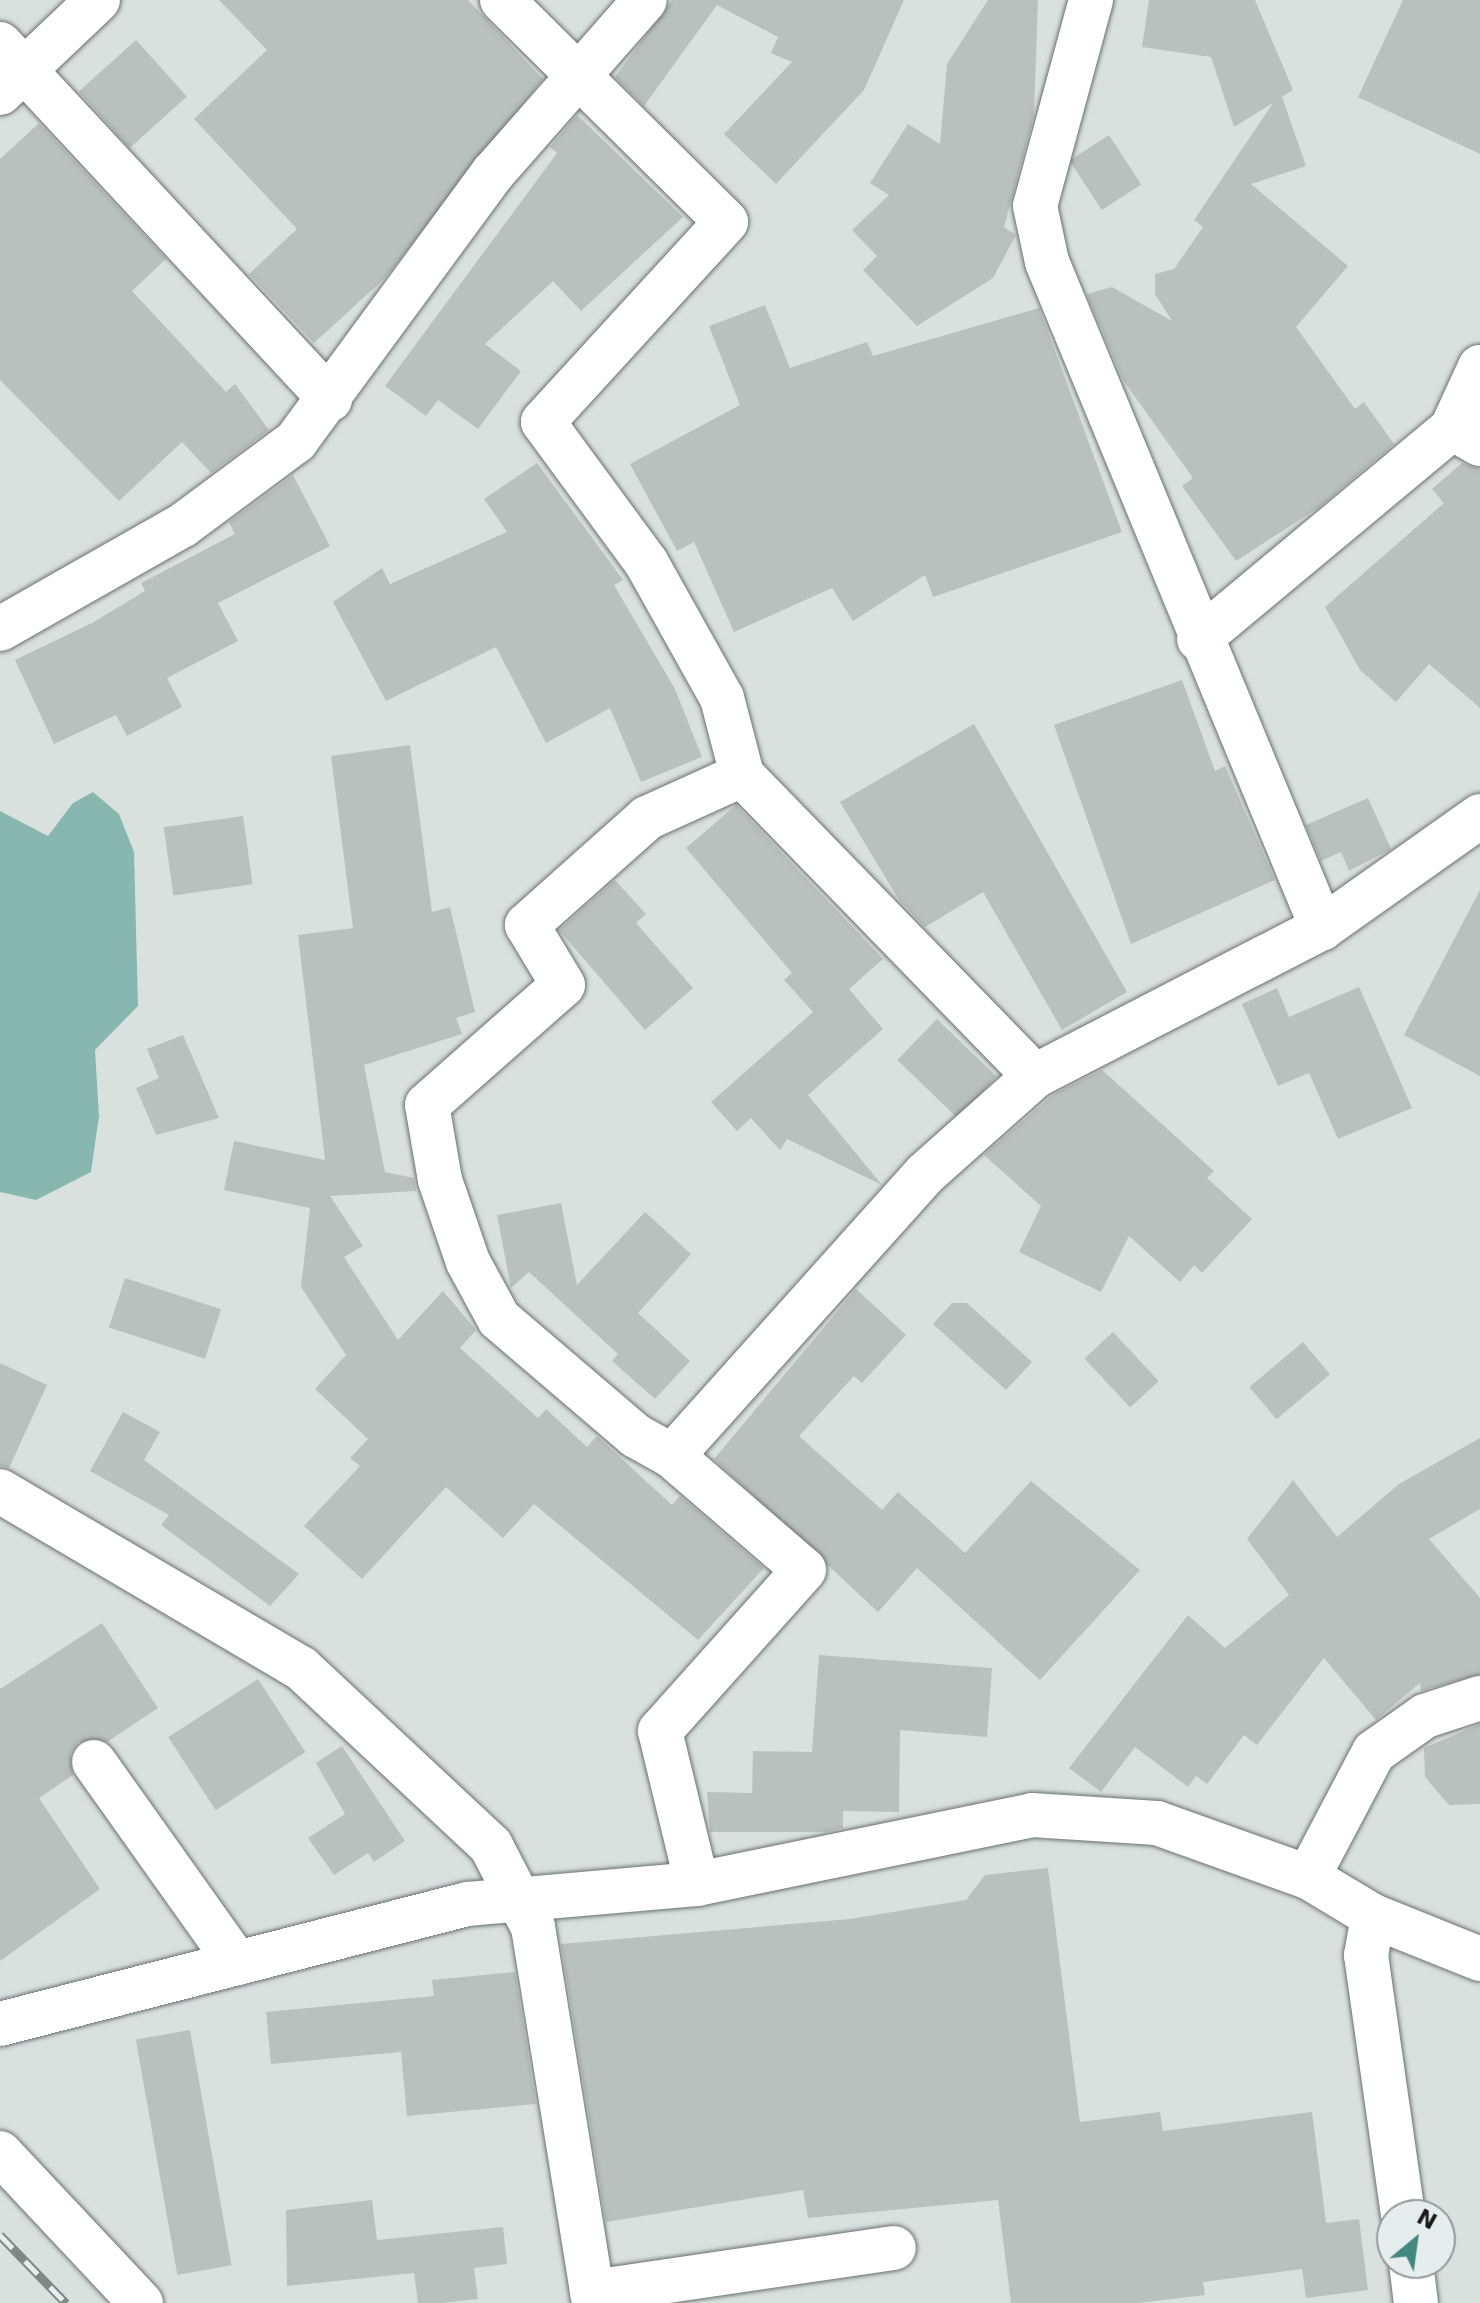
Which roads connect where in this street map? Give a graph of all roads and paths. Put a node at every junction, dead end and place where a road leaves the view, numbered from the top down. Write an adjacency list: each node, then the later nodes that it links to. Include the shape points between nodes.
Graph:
1 (98, 0): 5 (street)
2 (502, 0): 6 (street)
3 (645, 0): 6 (street)
4 (1091, 0): 11 (street, via 1035,206 1047,262)
5 (8, 69): 8 (street)
6 (579, 84): 8 (street, via 493,173); 12 (street, via 726,222 543,422 646,562 722,698)
7 (1480, 367): 9 (street)
8 (330, 399): 10 (street, via 296,441 183,525)
9 (1466, 436): 11 (street)
10 (0, 629)
11 (1199, 639): 14 (street)
12 (742, 775): 15 (street); 16 (street, via 647,818 527,925 563,985 427,1105 458,1235 499,1319 636,1436)
13 (1480, 816): 14 (street)
14 (1322, 928): 15 (street)
15 (1035, 1076): 16 (street, via 925,1174)
16 (672, 1456): 21 (street, via 804,1570 660,1731)
17 (0, 1491): 22 (street, via 301,1668 491,1846)
18 (1480, 1698): 20 (street, via 1425,1716 1374,1752)
19 (94, 1762): 25 (street)
20 (1308, 1877): 21 (street, via 1157,1823 1032,1815); 23 (street)
21 (697, 1884): 22 (street)
22 (522, 1894): 25 (street); 31 (street, via 533,1927)
23 (1373, 1916): 24 (street); 28 (street, via 1366,1955)
24 (1480, 1959)
25 (237, 1963): 26 (street)
26 (0, 2024)
27 (0, 2153): 32 (street)
28 (1401, 2199)
29 (894, 2248): 31 (street)
30 (1413, 2279): 33 (street)
31 (593, 2298)
32 (141, 2303)
33 (1416, 2303)

